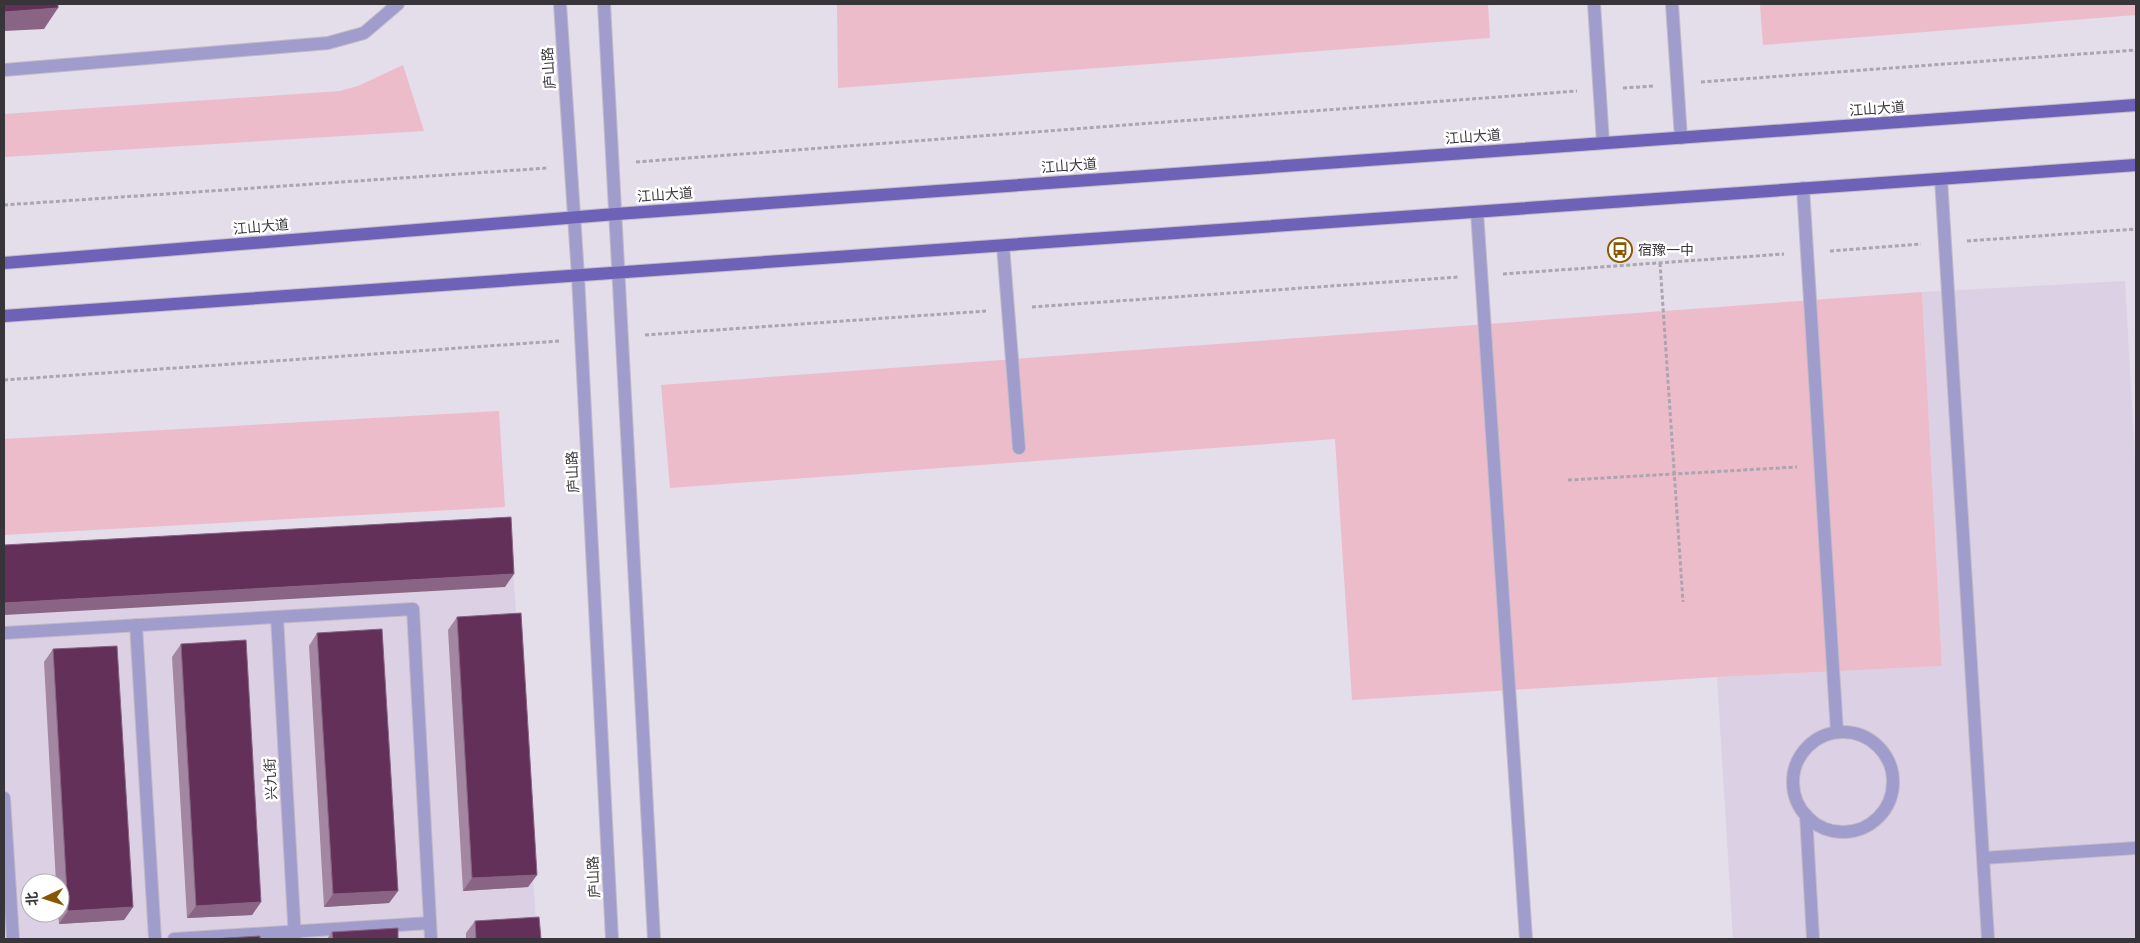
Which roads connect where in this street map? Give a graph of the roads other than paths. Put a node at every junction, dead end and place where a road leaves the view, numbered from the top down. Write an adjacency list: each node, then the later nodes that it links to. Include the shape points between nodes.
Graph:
1 (398, 4): 6 (street, via 364,33 328,43)
2 (560, 4): 15 (street, 庐山路)
3 (604, 4): 14 (street)
4 (1594, 4): 9 (street)
5 (1672, 4): 8 (street)
6 (4, 70)
7 (2136, 105): 8 (main road, 江山大道)
8 (1681, 138): 9 (main road, 江山大道)
9 (1604, 143): 14 (main road, 江山大道)
10 (2136, 164): 11 (main road)
11 (1941, 179): 12 (main road); 29 (street)
12 (1803, 188): 13 (main road); 25 (street)
13 (1477, 212): 16 (main road); 38 (street)
14 (616, 214): 15 (main road, 江山大道); 18 (street)
15 (574, 217): 17 (main road, 江山大道); 19 (street, 庐山路)
16 (1003, 246): 18 (main road); 21 (street)
17 (4, 263)
18 (619, 273): 19 (main road); 37 (street)
19 (578, 276): 20 (main road); 36 (street, 庐山路)
20 (4, 316)
21 (1019, 448)
22 (277, 617): 23 (street); 30 (street, via 413,610); 31 (street, 兴九街)
23 (136, 625): 24 (street); 33 (street)
24 (4, 633)
25 (1837, 732): 27 (street, via 1809,745 1794,772 1797,803); 27 (street, via 1854,733 1870,740 1882,751 1890,767 1893,784 1890,800 1874,821 1851,832 1818,826)
26 (4, 798): 32 (street)
27 (1806, 815): 39 (street)
28 (2136, 848): 29 (street)
29 (1983, 858): 40 (street)
30 (430, 923): 31 (street); 35 (street)
31 (295, 935): 34 (street)
32 (13, 939)
33 (155, 939)
34 (174, 939)
35 (431, 939)
36 (612, 939)
37 (654, 939)
38 (1526, 939)
39 (1813, 939)
40 (1988, 939)

